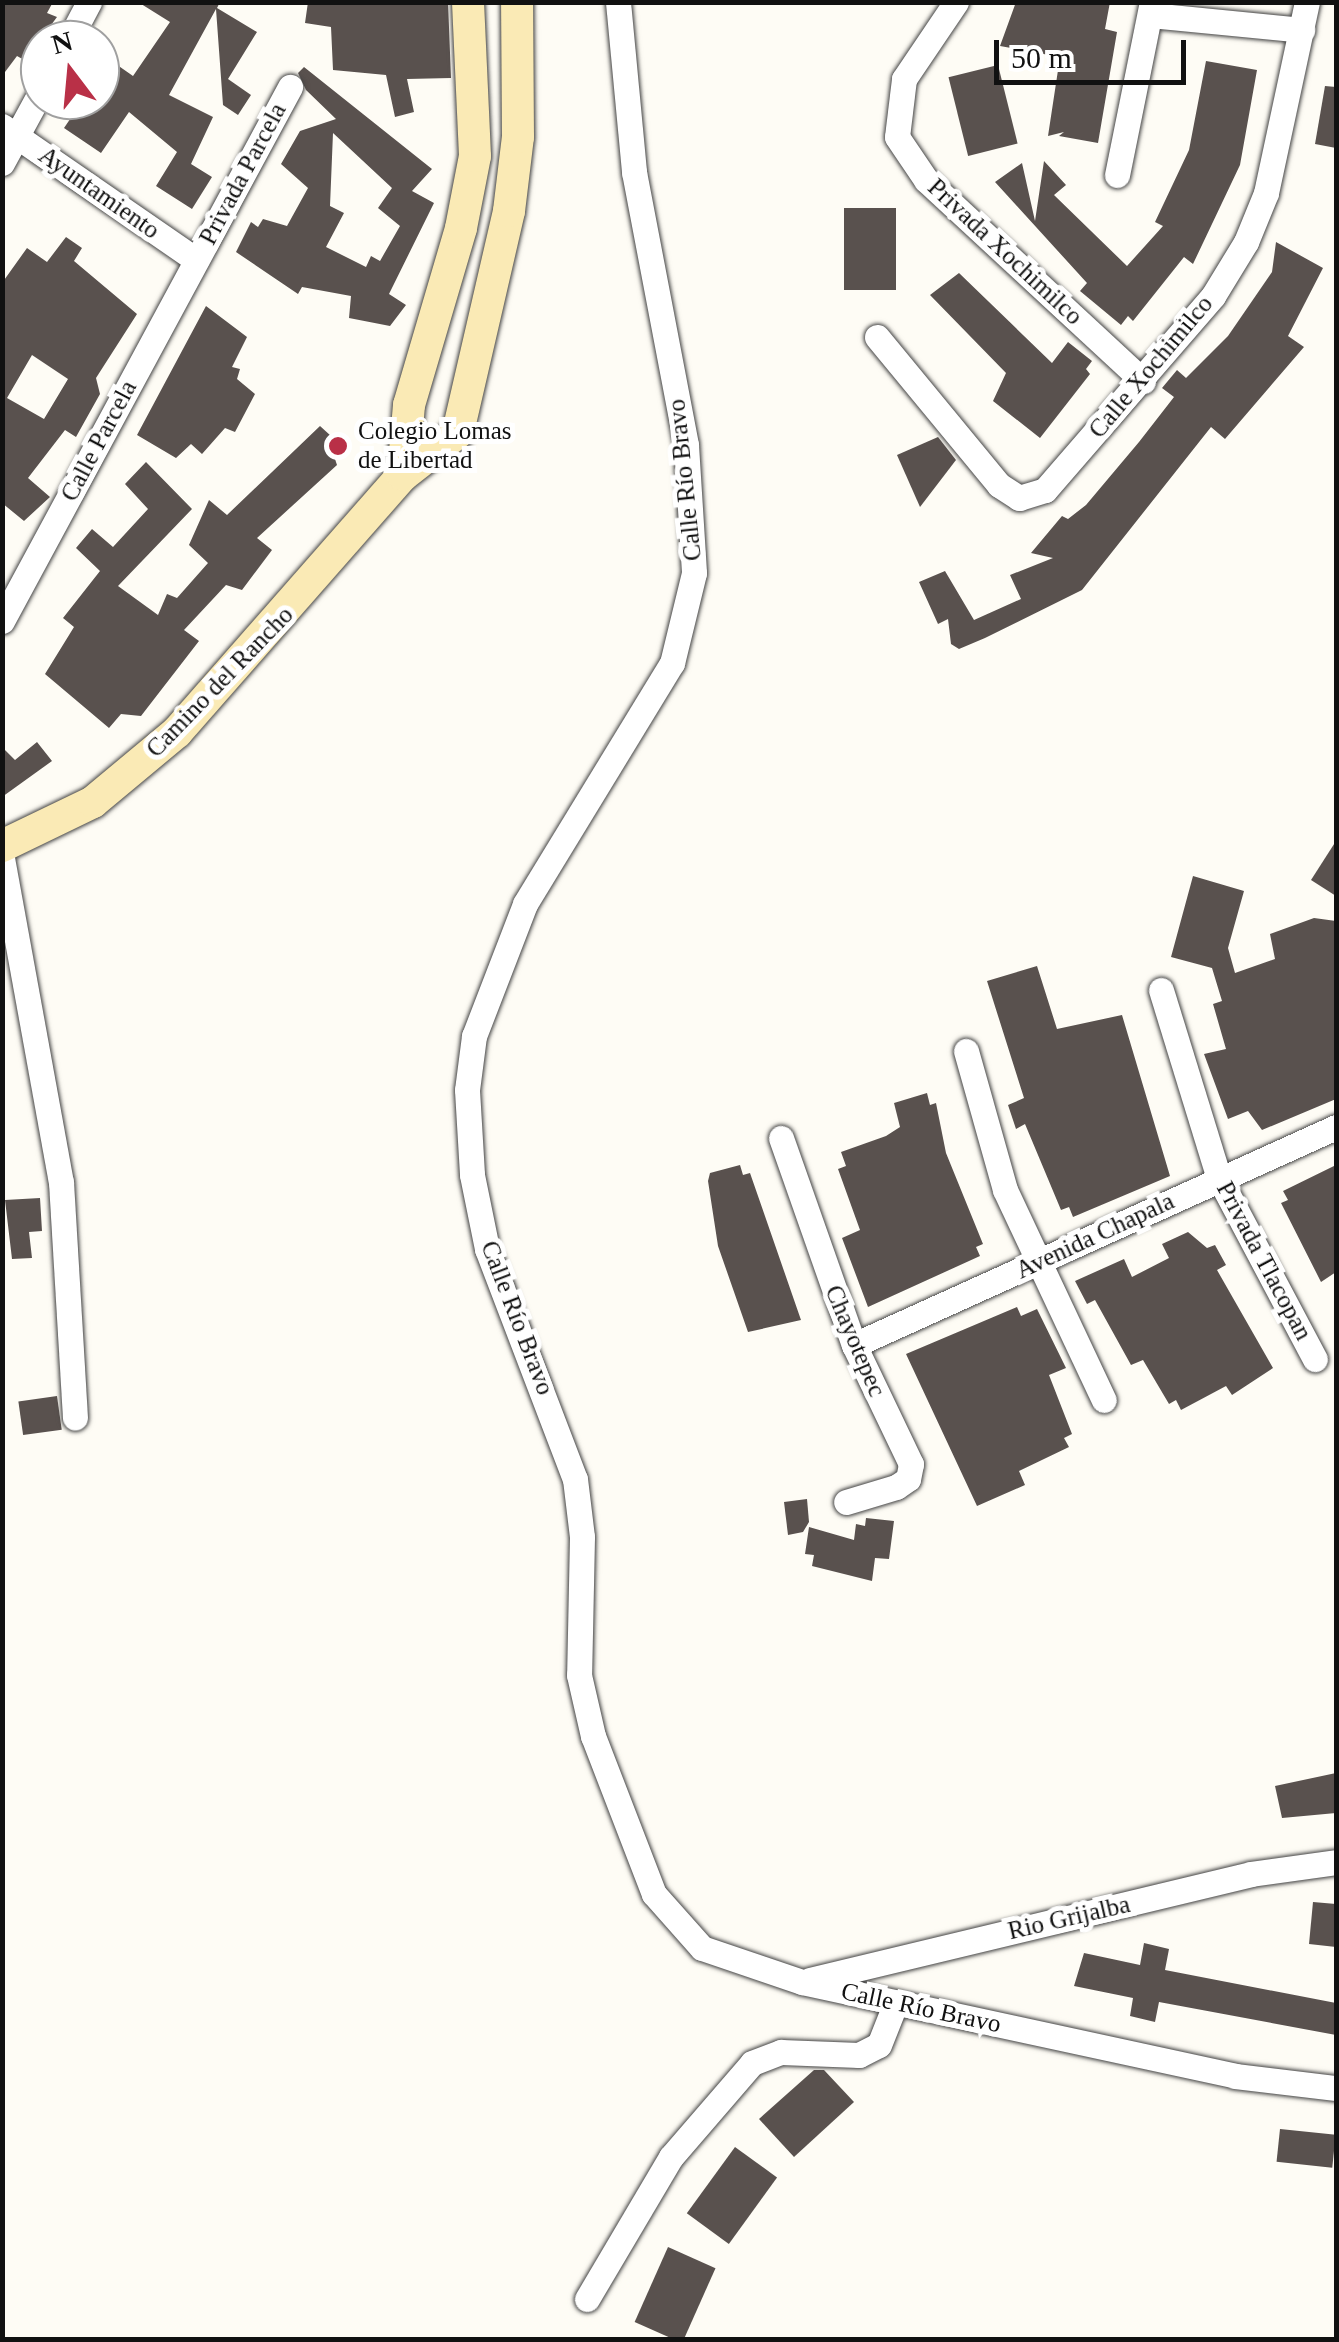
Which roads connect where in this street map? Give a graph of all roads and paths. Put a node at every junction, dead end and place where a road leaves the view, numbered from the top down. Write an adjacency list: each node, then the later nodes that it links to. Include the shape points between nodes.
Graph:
1 (468, 2): 15 (main road, via 475,156 461,228 408,404)
2 (518, 2): 15 (main road, Camino del Rancho, via 518,137 480,343 458,432)
3 (618, 2): 31 (street, Calle Río Bravo, via 634,172 686,445 694,574 672,663 525,904 493,978 474,1036 467,1090 472,1175 488,1249 575,1479 582,1537 578,1674 593,1736 648,1880 702,1948)
4 (956, 2): 14 (street, Privada Xochimilco, via 904,78 897,138 926,180)
5 (1306, 2): 7 (street, Calle Xochimilco)
6 (1151, 9): 7 (street); 11 (street)
7 (1302, 30): 14 (street, Calle Xochimilco, via 1266,193 1246,242 1213,296)
8 (290, 87): 12 (street, Privada Parcela)
9 (10, 130): 10 (street); 12 (street, Ayuntamiento)
10 (2, 163)
11 (1118, 176)
12 (196, 260): 16 (street, Calle Parcela)
13 (877, 336): 14 (street, Calle Xochimilco, via 999,485 1019,498 1044,490)
14 (1143, 380)
15 (402, 475): 17 (main road, Camino del Rancho, via 177,732 94,802)
16 (2, 621)
17 (2, 846)
18 (2, 858): 28 (street, via 61,1182)
19 (1162, 990): 23 (street, Privada Tlacopan)
20 (966, 1051): 24 (street, via 990,1146)
21 (1336, 1127): 23 (street, Avenida Chapala)
22 (781, 1138): 25 (street, Chayotepec)
23 (1219, 1178): 24 (street, Avenida Chapala); 26 (street, Privada Tlacopan)
24 (1036, 1264): 25 (street, Avenida Chapala); 27 (street)
25 (854, 1345): 29 (street, Chayotepec, via 912,1464 908,1479 896,1486)
26 (1315, 1359)
27 (1104, 1400)
28 (74, 1418)
29 (846, 1502)
30 (1336, 1862): 31 (street, Rio Grijalba, via 1252,1874)
31 (802, 1982): 32 (street, Calle Río Bravo)
32 (896, 2002): 33 (street, Calle Río Bravo, via 1234,2076); 34 (street, via 878,2045 859,2055 781,2052 752,2063 671,2157)
33 (1336, 2088)
34 (587, 2299)

